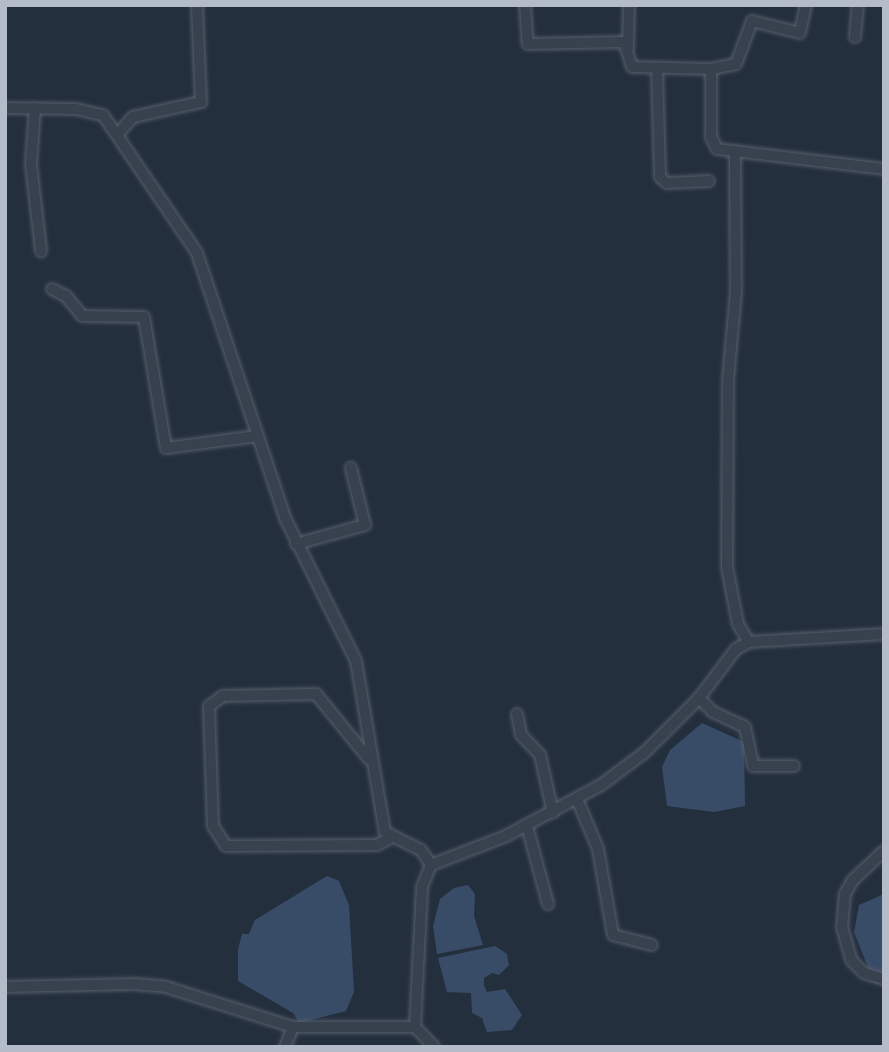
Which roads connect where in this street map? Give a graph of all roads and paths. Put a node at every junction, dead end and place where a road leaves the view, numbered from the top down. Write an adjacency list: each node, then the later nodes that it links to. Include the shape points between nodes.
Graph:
1 (197, 5): 12 (street, via 201,102 133,117)
2 (525, 5): 7 (street, via 528,44 619,42)
3 (629, 5): 7 (street)
4 (806, 5): 9 (street, via 800,33 752,21 736,64)
5 (858, 5): 6 (street)
6 (855, 37)
7 (628, 48): 8 (street, via 629,66)
8 (657, 68): 9 (street); 15 (street, via 660,177 667,183)
9 (711, 69): 13 (street, via 712,142 717,149)
10 (5, 108): 11 (street)
11 (34, 108): 12 (street, via 90,110 103,115); 16 (street, via 31,147)
12 (118, 134): 18 (street, via 197,253)
13 (735, 155): 14 (street); 22 (street, via 736,291 728,381 727,568 738,624)
14 (884, 169)
15 (709, 181)
16 (41, 251)
17 (52, 289): 18 (street, via 71,301 82,316 144,317 166,448)
18 (257, 436): 20 (street)
19 (351, 468): 20 (street, via 365,525)
20 (296, 544): 25 (street, via 356,661)
21 (884, 634): 22 (street)
22 (749, 642): 23 (street, via 736,649)
23 (699, 698): 26 (street, via 713,712 744,727 754,766); 27 (street, via 644,753)
24 (517, 713): 28 (street, via 521,735 540,755)
25 (371, 761): 30 (street, via 382,824); 30 (street, via 316,694 223,696 209,706 213,826 226,846 377,845)
26 (794, 766)
27 (577, 799): 28 (street); 34 (street, via 598,849 613,935)
28 (553, 813): 29 (street)
29 (527, 825): 32 (street); 33 (street)
30 (390, 838): 32 (street, via 422,850)
31 (884, 851): 35 (street, via 845,894 842,927 852,961 863,973)
32 (431, 865): 38 (street, via 422,887)
33 (548, 904)
34 (652, 945)
35 (884, 979)
36 (5, 988): 37 (street, via 134,984 166,988)
37 (293, 1027): 38 (street); 39 (street)
38 (415, 1027): 40 (street)
39 (285, 1047)
40 (434, 1047)

